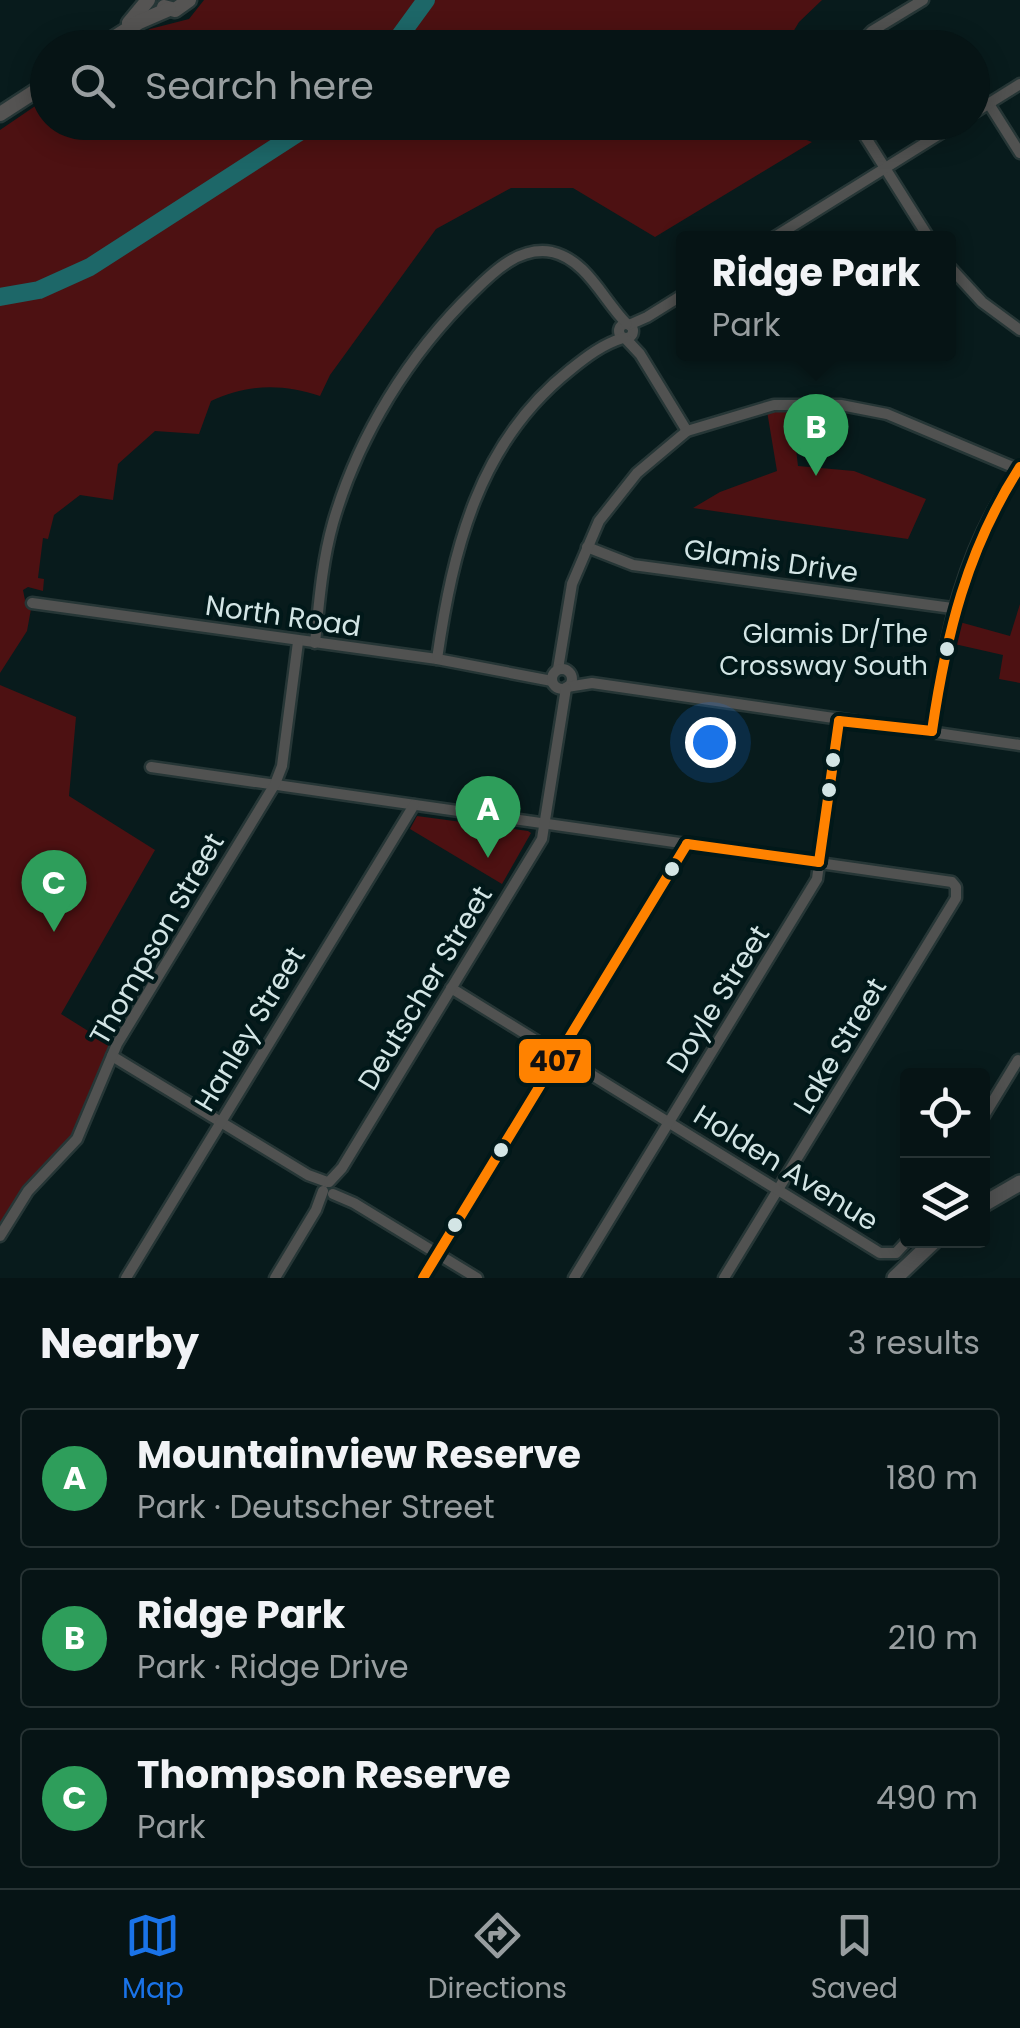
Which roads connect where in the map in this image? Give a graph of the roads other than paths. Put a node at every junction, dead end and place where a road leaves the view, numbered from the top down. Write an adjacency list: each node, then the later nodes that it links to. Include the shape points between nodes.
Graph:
1 (148, 0): 5 (street)
2 (189, 0): 4 (street, via 182,8)
3 (922, 0): 7 (street)
4 (163, 4): 6 (street)
5 (122, 30)
6 (124, 30)
7 (874, 30)
8 (1020, 84): 10 (street)
9 (30, 95): 12 (street)
10 (990, 103)
11 (990, 107): 15 (street)
12 (0, 114)
13 (867, 140): 16 (street)
14 (932, 140): 16 (street)
15 (1020, 154)
16 (885, 170): 17 (street); 18 (street)
17 (785, 231)
18 (924, 231)
19 (956, 274): 21 (street)
20 (676, 299): 22 (street)
21 (1020, 330)
22 (626, 331): 23 (street); 29 (street, via 589,275 572,260 538,251 510,260 440,325 380,412 349,477 324,567); 30 (street, via 539,397 499,453 456,549)
23 (688, 431): 24 (street, via 753,409 825,403 887,414); 25 (street, Deutscher Street, via 620,492)
24 (1019, 469): 27 (street, via 983,530)
25 (587, 547): 27 (street, Glamis Drive, via 633,564); 31 (street, Deutscher Street, via 572,584)
26 (32, 602): 28 (street, North Road)
27 (952, 608): 33 (street)
28 (298, 642): 29 (street, North Road); 36 (street, Thompson Street)
29 (315, 643): 30 (street, North Road)
30 (437, 659): 31 (street, North Road)
31 (561, 678): 32 (street, North Road); 38 (street, Deutscher Street)
32 (838, 721): 33 (street, North Road); 40 (street, Doyle Street)
33 (932, 731): 34 (street, North Road)
34 (1020, 745)
35 (151, 766): 36 (street)
36 (274, 784): 37 (street); 43 (street, Thompson Street)
37 (414, 805): 38 (street); 46 (street, Hanley Street)
38 (546, 824): 39 (street); 41 (street, Deutscher Street)
39 (688, 844): 40 (street); 42 (street)
40 (818, 862): 47 (street, Doyle Street, via 817,879 790,926); 50 (street, Lake Street, via 947,880 956,898)
41 (450, 988): 42 (street, Holden Avenue); 49 (street, Deutscher Street)
42 (560, 1055): 47 (street, Holden Avenue); 55 (street)
43 (112, 1056): 46 (street); 52 (street, Thompson Street, via 78,1140 28,1191)
44 (1018, 1060): 45 (street)
45 (990, 1105)
46 (220, 1122): 49 (street); 56 (street, Hanley Street)
47 (668, 1122): 50 (street, Holden Avenue); 60 (street, Doyle Street)
48 (1020, 1183): 51 (main road)
49 (330, 1188): 55 (street); 57 (street, Deutscher Street)
50 (778, 1191): 53 (street, Holden Avenue, via 880,1253); 61 (street, Lake Street)
51 (990, 1201)
52 (0, 1236)
53 (901, 1248)
54 (927, 1248): 62 (main road)
55 (438, 1254): 58 (street); 59 (street)
56 (126, 1278)
57 (275, 1278)
58 (424, 1278)
59 (477, 1278)
60 (574, 1278)
61 (724, 1278)
62 (895, 1278)

